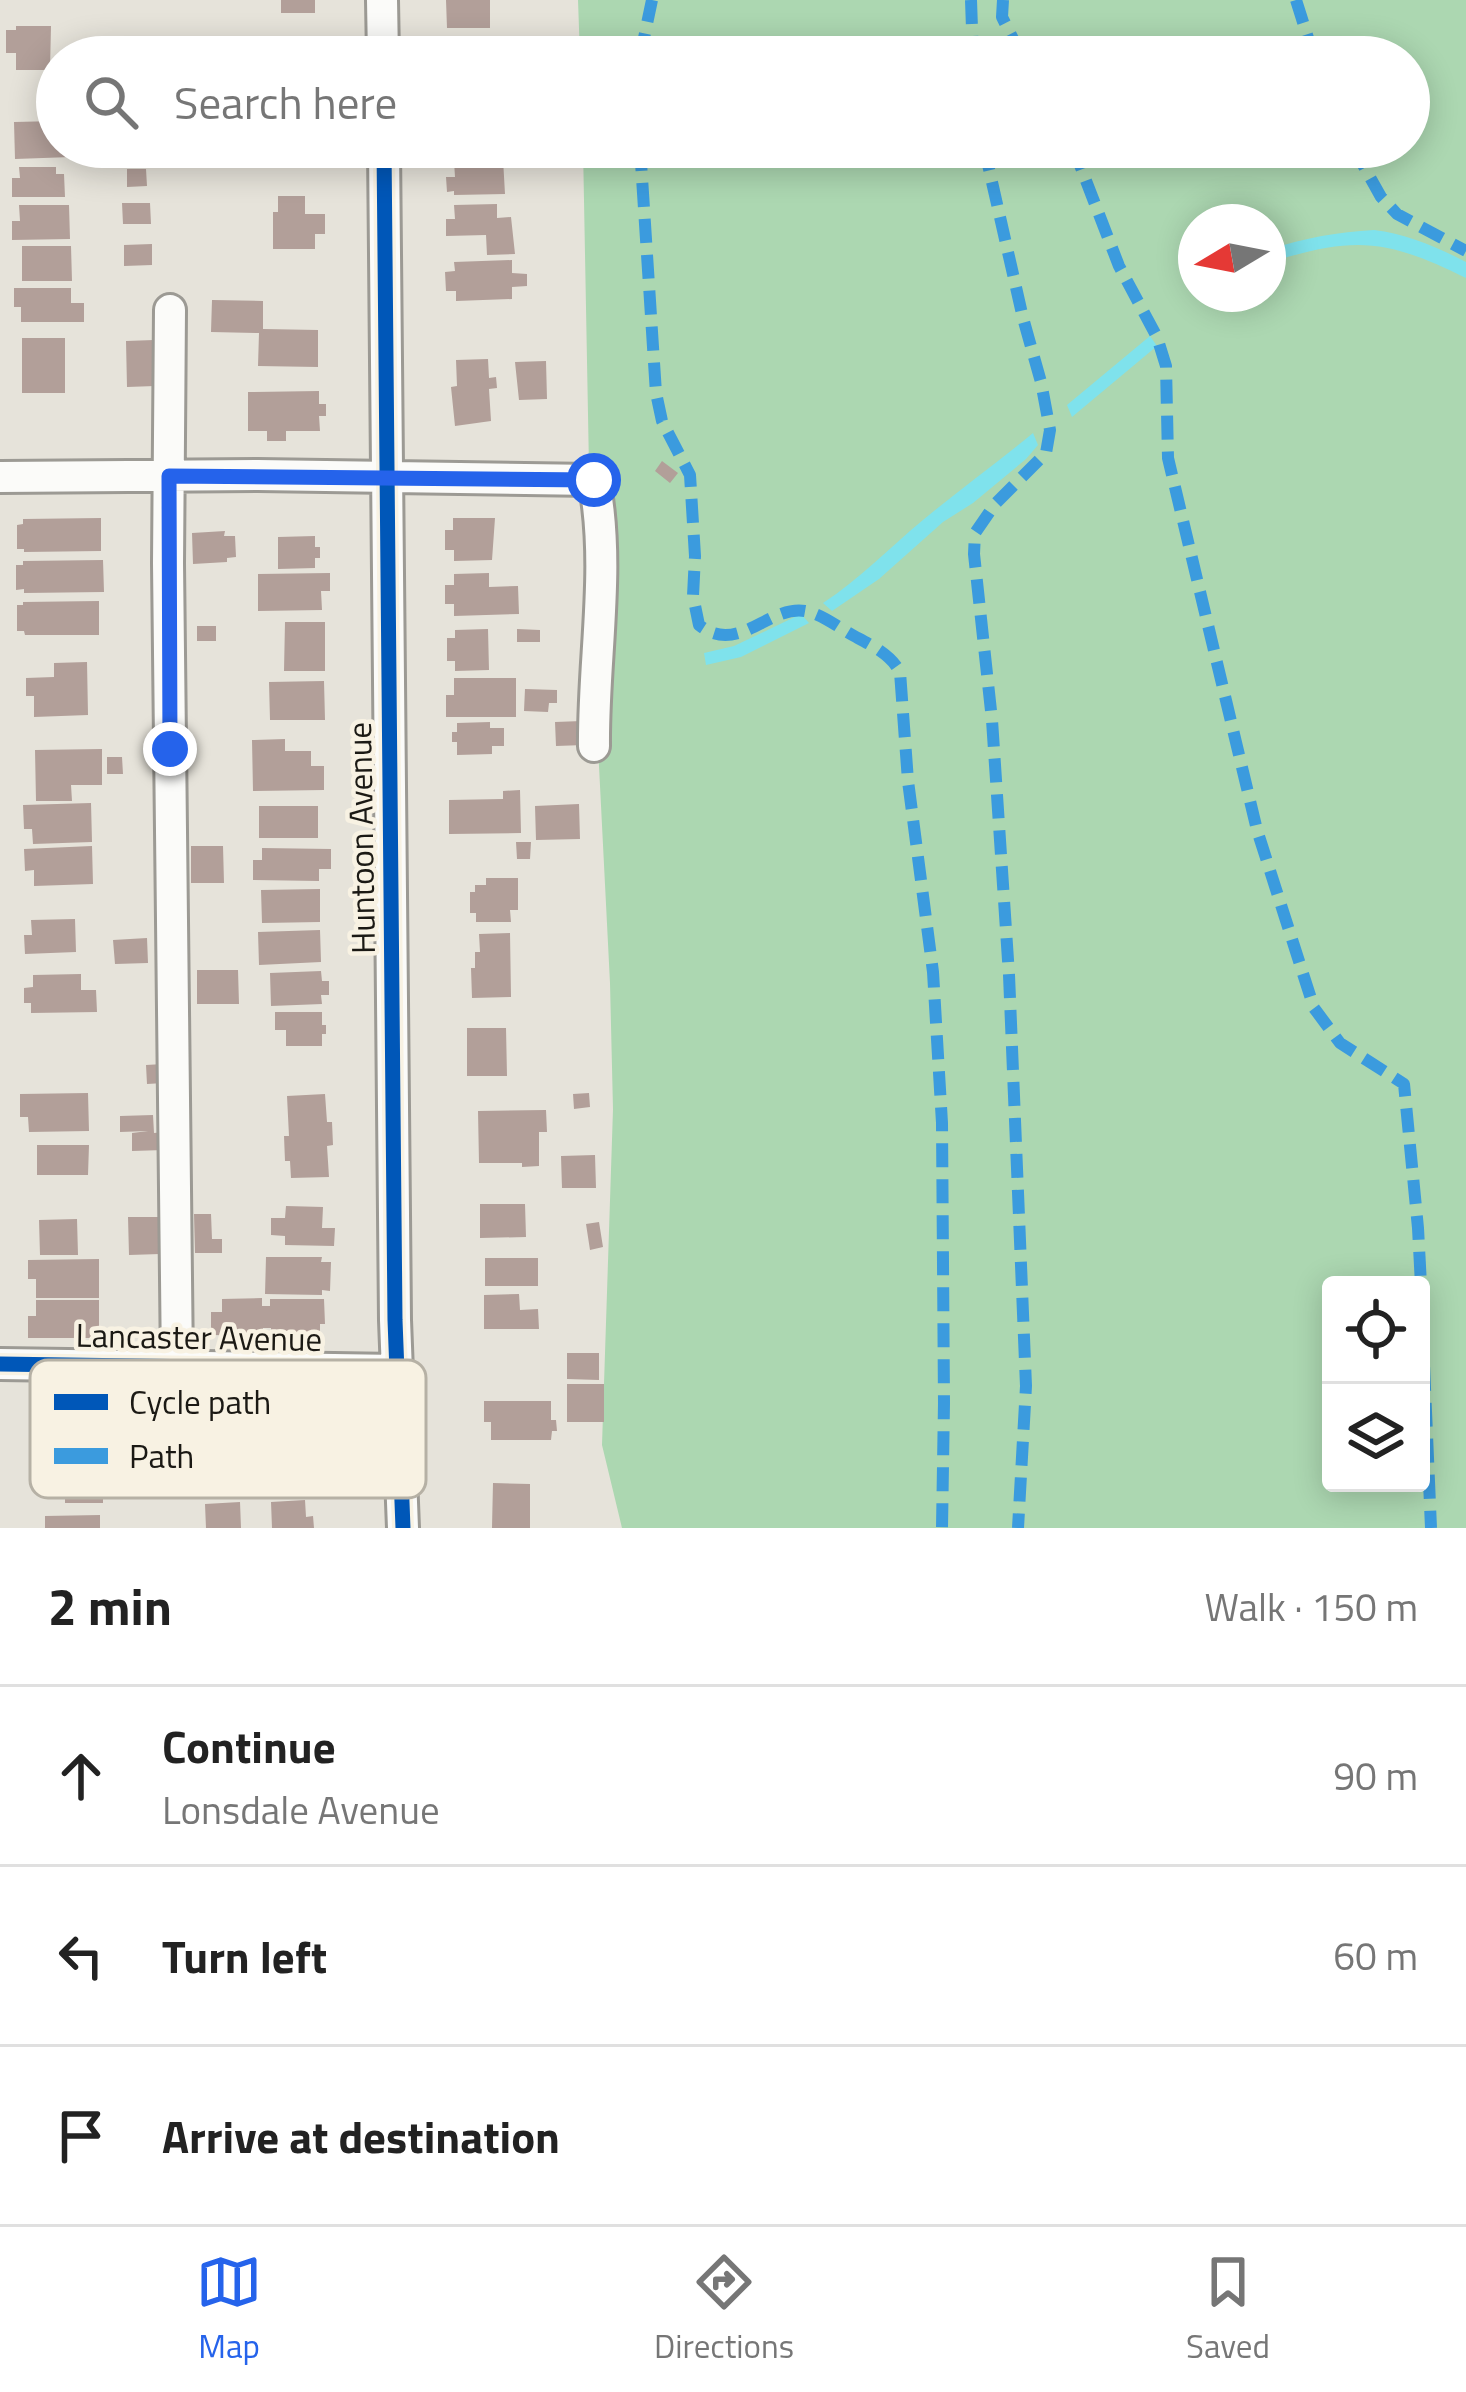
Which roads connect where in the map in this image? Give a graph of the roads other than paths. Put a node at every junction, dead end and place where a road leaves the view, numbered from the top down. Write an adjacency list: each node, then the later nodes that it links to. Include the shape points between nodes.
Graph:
1 (382, 0): 2 (street)
2 (382, 36)
3 (384, 168): 7 (street, Huntoon Avenue)
4 (170, 310): 5 (street)
5 (169, 476): 6 (street); 7 (street); 9 (street)
6 (0, 478)
7 (387, 478): 8 (street, via 594,480 602,548); 10 (street, Huntoon Avenue)
8 (594, 746)
9 (176, 1360)
10 (397, 1360)
11 (0, 1364): 12 (street, Lancaster Avenue)
12 (30, 1365)
13 (403, 1498): 14 (street, Huntoon Avenue)
14 (404, 1528)

